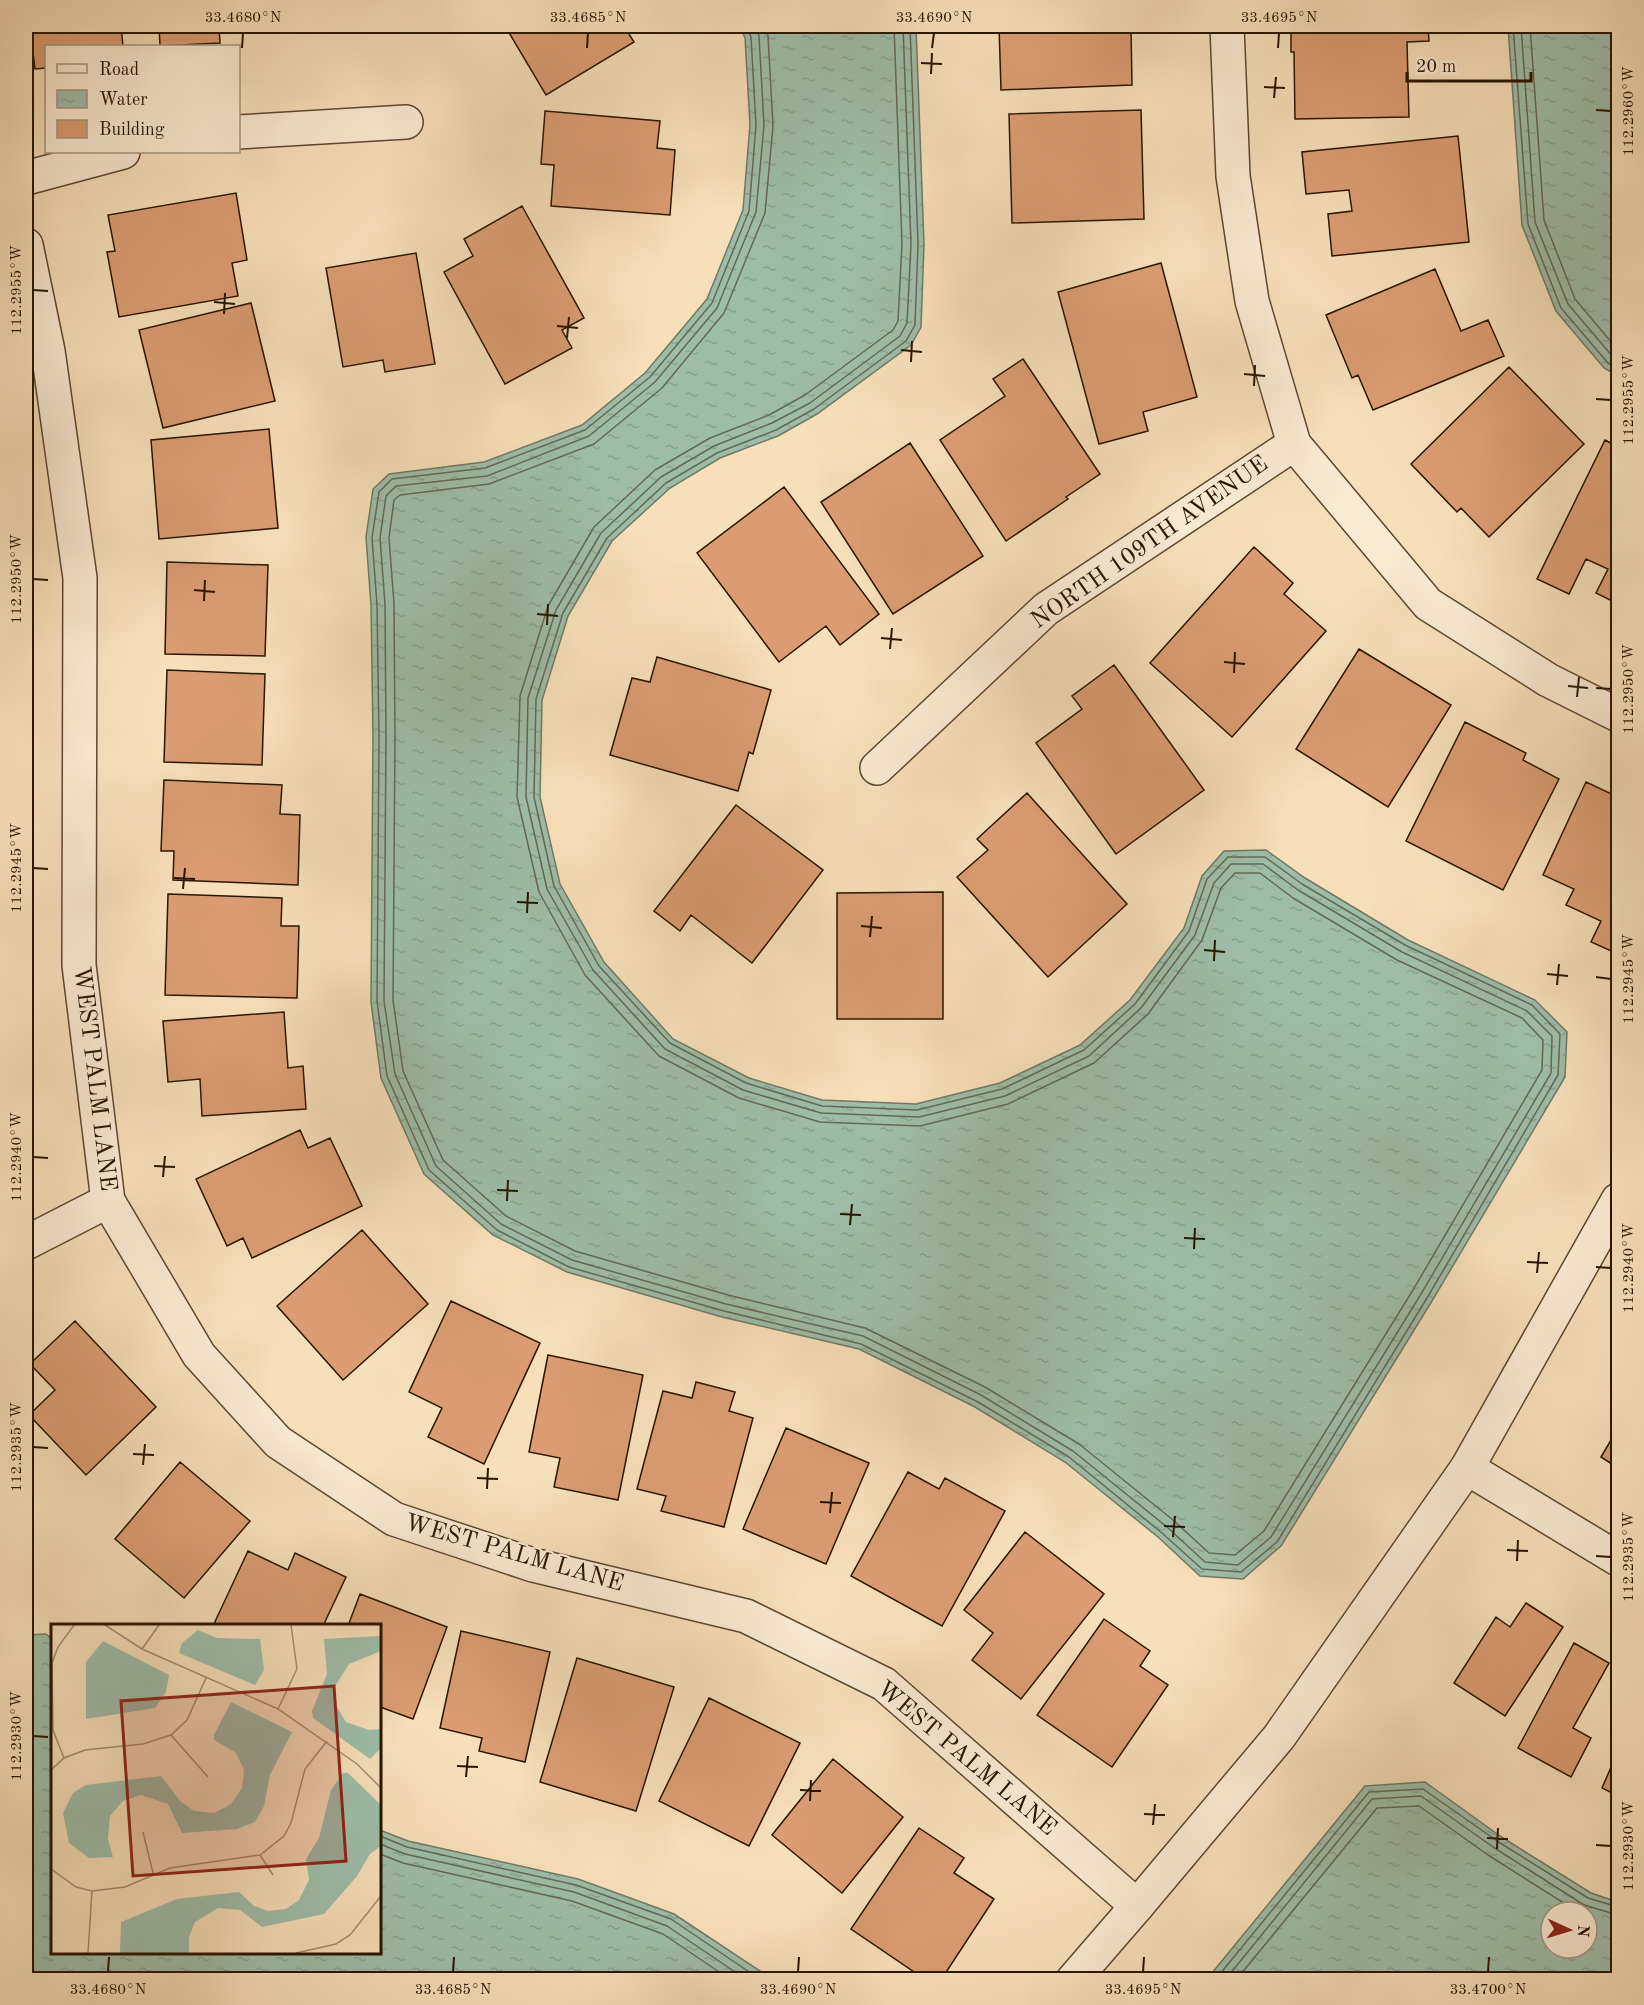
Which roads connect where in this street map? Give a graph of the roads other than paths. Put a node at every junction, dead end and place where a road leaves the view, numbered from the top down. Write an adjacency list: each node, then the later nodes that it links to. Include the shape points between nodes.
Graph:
1 (1227, 26): 7 (street, via 1233,176 1252,301)
2 (405, 122): 3 (street)
3 (240, 132)
4 (119, 153): 5 (street)
5 (26, 178)
6 (26, 245): 11 (street, WEST PALM LANE, via 48,351 80,578 79,964)
7 (1294, 444): 8 (street, via 1428,604 1548,680); 9 (street, NORTH 109TH AVENUE, via 1046,609)
8 (1618, 715)
9 (877, 768)
10 (1618, 1200): 13 (street)
11 (108, 1201): 12 (street); 15 (street, WEST PALM LANE, via 198,1355 278,1442 394,1519 533,1565 746,1616 884,1684)
12 (26, 1244)
13 (1467, 1468): 14 (street); 15 (street, via 1279,1737)
14 (1618, 1559)
15 (1137, 1906): 16 (street)
16 (1073, 1980)

